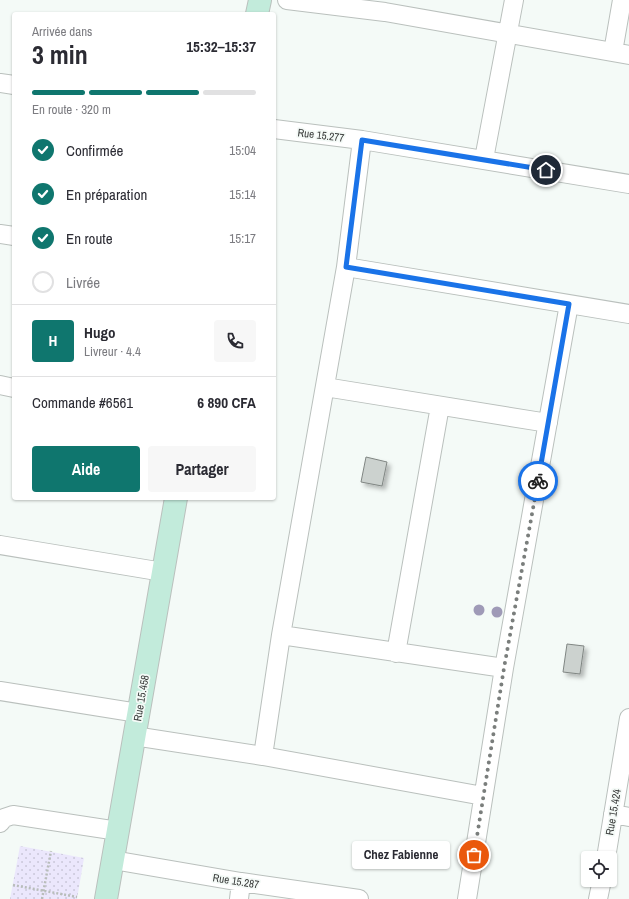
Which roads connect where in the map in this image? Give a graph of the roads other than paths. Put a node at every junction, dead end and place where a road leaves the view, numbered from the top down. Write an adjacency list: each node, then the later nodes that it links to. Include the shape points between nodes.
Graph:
1 (260, 0): 6 (main road)
2 (287, 0): 5 (street)
3 (514, 0): 7 (street)
4 (622, 0): 8 (street)
5 (386, 6): 7 (street)
6 (258, 12)
7 (509, 34): 8 (street); 13 (street)
8 (621, 54)
9 (0, 83): 10 (street)
10 (12, 85)
11 (276, 129): 12 (street, Rue 15.277)
12 (362, 140): 13 (street, Rue 15.277); 17 (street)
13 (484, 159): 14 (street, Rue 15.277)
14 (629, 184)
15 (0, 234): 16 (street)
16 (12, 236)
17 (346, 267): 18 (street); 21 (street)
18 (569, 304): 19 (street); 24 (street)
19 (629, 314)
20 (0, 385): 22 (street)
21 (326, 387): 23 (street); 28 (street)
22 (12, 388)
23 (440, 406): 24 (street); 29 (street)
24 (548, 423): 30 (street)
25 (176, 500): 27 (main road, Rue 15.458)
26 (0, 545): 27 (street)
27 (163, 572): 32 (main road, Rue 15.458)
28 (280, 635): 29 (street); 35 (street)
29 (396, 653): 30 (street)
30 (504, 668): 36 (street)
31 (0, 691): 32 (street)
32 (138, 713): 34 (main road, Rue 15.458)
33 (629, 718): 37 (street, Rue 15.424)
34 (134, 736): 35 (street); 39 (main road, Rue 15.458)
35 (263, 756): 36 (street)
36 (483, 796): 46 (street)
37 (621, 816): 40 (street, Rue 15.424)
38 (0, 823): 39 (street, via 4,818 13,815)
39 (118, 831): 41 (main road, Rue 15.458)
40 (608, 851)
41 (113, 860): 43 (street, Rue 15.287); 44 (main road, Rue 15.458)
42 (601, 887): 47 (street)
43 (240, 891): 45 (street, Rue 15.287)
44 (106, 899)
45 (358, 899)
46 (467, 899)
47 (598, 899)

